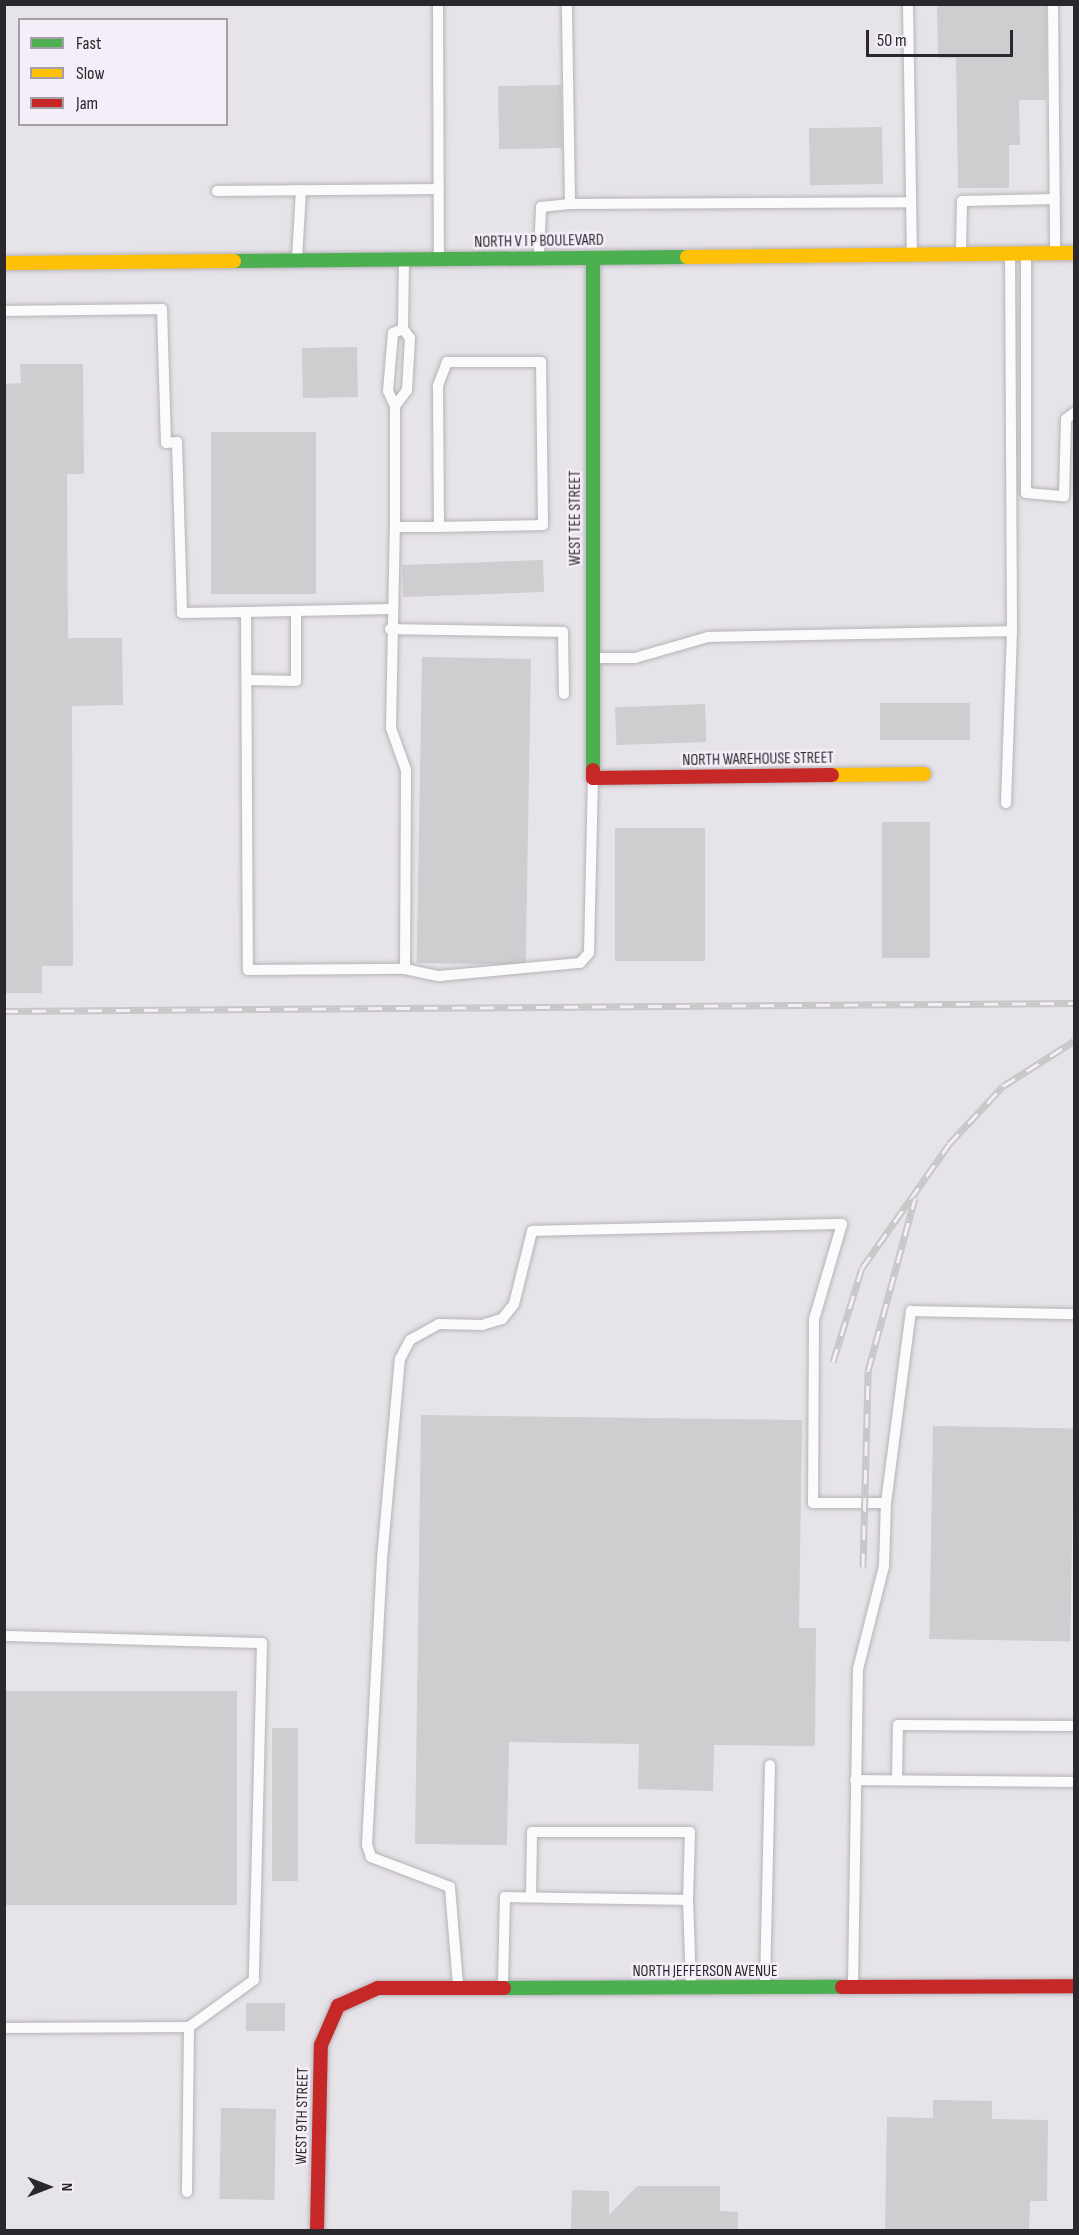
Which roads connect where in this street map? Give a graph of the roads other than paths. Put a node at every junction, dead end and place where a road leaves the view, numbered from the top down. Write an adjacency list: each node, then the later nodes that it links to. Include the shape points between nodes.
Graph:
1 (438, 4): 5 (lane)
2 (567, 4): 10 (lane)
3 (908, 4): 9 (lane)
4 (1053, 4): 8 (lane)
5 (439, 189): 6 (lane); 19 (lane)
6 (300, 190): 7 (lane); 21 (lane)
7 (217, 191)
8 (1055, 199): 13 (lane); 16 (lane, via 962,201)
9 (911, 202): 10 (lane); 15 (lane)
10 (570, 204): 20 (lane, via 541,207)
11 (1010, 253): 12 (street, NORTH V I P BOULEVARD); 16 (street, NORTH V I P BOULEVARD); 33 (lane)
12 (1026, 253): 13 (street, NORTH V I P BOULEVARD); 26 (lane, via 1026,493 1064,496 1066,418)
13 (1055, 253): 14 (street, NORTH V I P BOULEVARD)
14 (1074, 253)
15 (912, 254): 16 (street, NORTH V I P BOULEVARD); 17 (street, NORTH V I P BOULEVARD)
16 (962, 254)
17 (593, 258): 20 (street, NORTH V I P BOULEVARD); 34 (street, WEST TEE STREET)
18 (404, 259): 19 (street, NORTH V I P BOULEVARD); 21 (street, NORTH V I P BOULEVARD); 24 (lane)
19 (439, 259): 20 (street, NORTH V I P BOULEVARD)
20 (538, 259)
21 (297, 261): 22 (street, NORTH V I P BOULEVARD)
22 (4, 263)
23 (4, 311): 31 (lane, via 162,309 166,443 177,442 182,613)
24 (403, 329): 25 (lane, via 410,338 407,390); 25 (lane, via 393,333 388,391)
25 (395, 406): 27 (lane)
26 (1074, 413)
27 (395, 527): 28 (lane); 29 (lane)
28 (440, 527): 28 (lane, via 543,525 541,362 447,362 438,386)
29 (390, 609): 30 (lane); 32 (lane)
30 (296, 610): 31 (lane); 35 (lane, via 296,681)
31 (246, 612): 35 (lane)
32 (390, 629): 36 (lane, via 563,632); 40 (lane, via 391,728 406,770)
33 (1012, 631): 34 (lane, via 708,637 635,658); 39 (lane)
34 (593, 658): 38 (street, WEST TEE STREET)
35 (248, 680): 40 (lane, via 248,970)
36 (564, 694)
37 (924, 774): 38 (street, NORTH WAREHOUSE STREET)
38 (593, 778): 40 (lane, via 590,953 580,963 439,976)
39 (1006, 802)
40 (405, 969)
41 (1074, 1314): 42 (lane, via 911,1311)
42 (886, 1503): 46 (lane, via 878,1604 864,1630 858,1670); 52 (lane, via 813,1503 814,1319 842,1224 532,1231 514,1304 502,1319 482,1325 439,1323 410,1340 400,1359 382,1559 367,1845 371,1857 450,1887)
43 (4, 1636): 58 (lane, via 262,1643 254,1980)
44 (1074, 1726): 47 (lane, via 898,1725)
45 (770, 1764): 55 (lane)
46 (855, 1780): 47 (lane); 56 (lane)
47 (897, 1780): 48 (lane)
48 (1074, 1782)
49 (531, 1897): 50 (lane); 50 (lane, via 532,1832 690,1832); 53 (lane, via 505,1897)
50 (688, 1900): 54 (lane)
51 (1074, 1986): 56 (street, NORTH JEFFERSON AVENUE)
52 (458, 1988): 53 (street, NORTH JEFFERSON AVENUE); 57 (street, NORTH JEFFERSON AVENUE, via 378,1988)
53 (503, 1988): 54 (street, NORTH JEFFERSON AVENUE)
54 (691, 1988): 55 (street, NORTH JEFFERSON AVENUE)
55 (765, 1988): 56 (street, NORTH JEFFERSON AVENUE)
56 (853, 1988)
57 (339, 2006): 61 (street, WEST 9TH STREET, via 321,2045)
58 (189, 2027): 59 (lane); 60 (lane)
59 (4, 2028)
60 (187, 2192)
61 (317, 2230)

